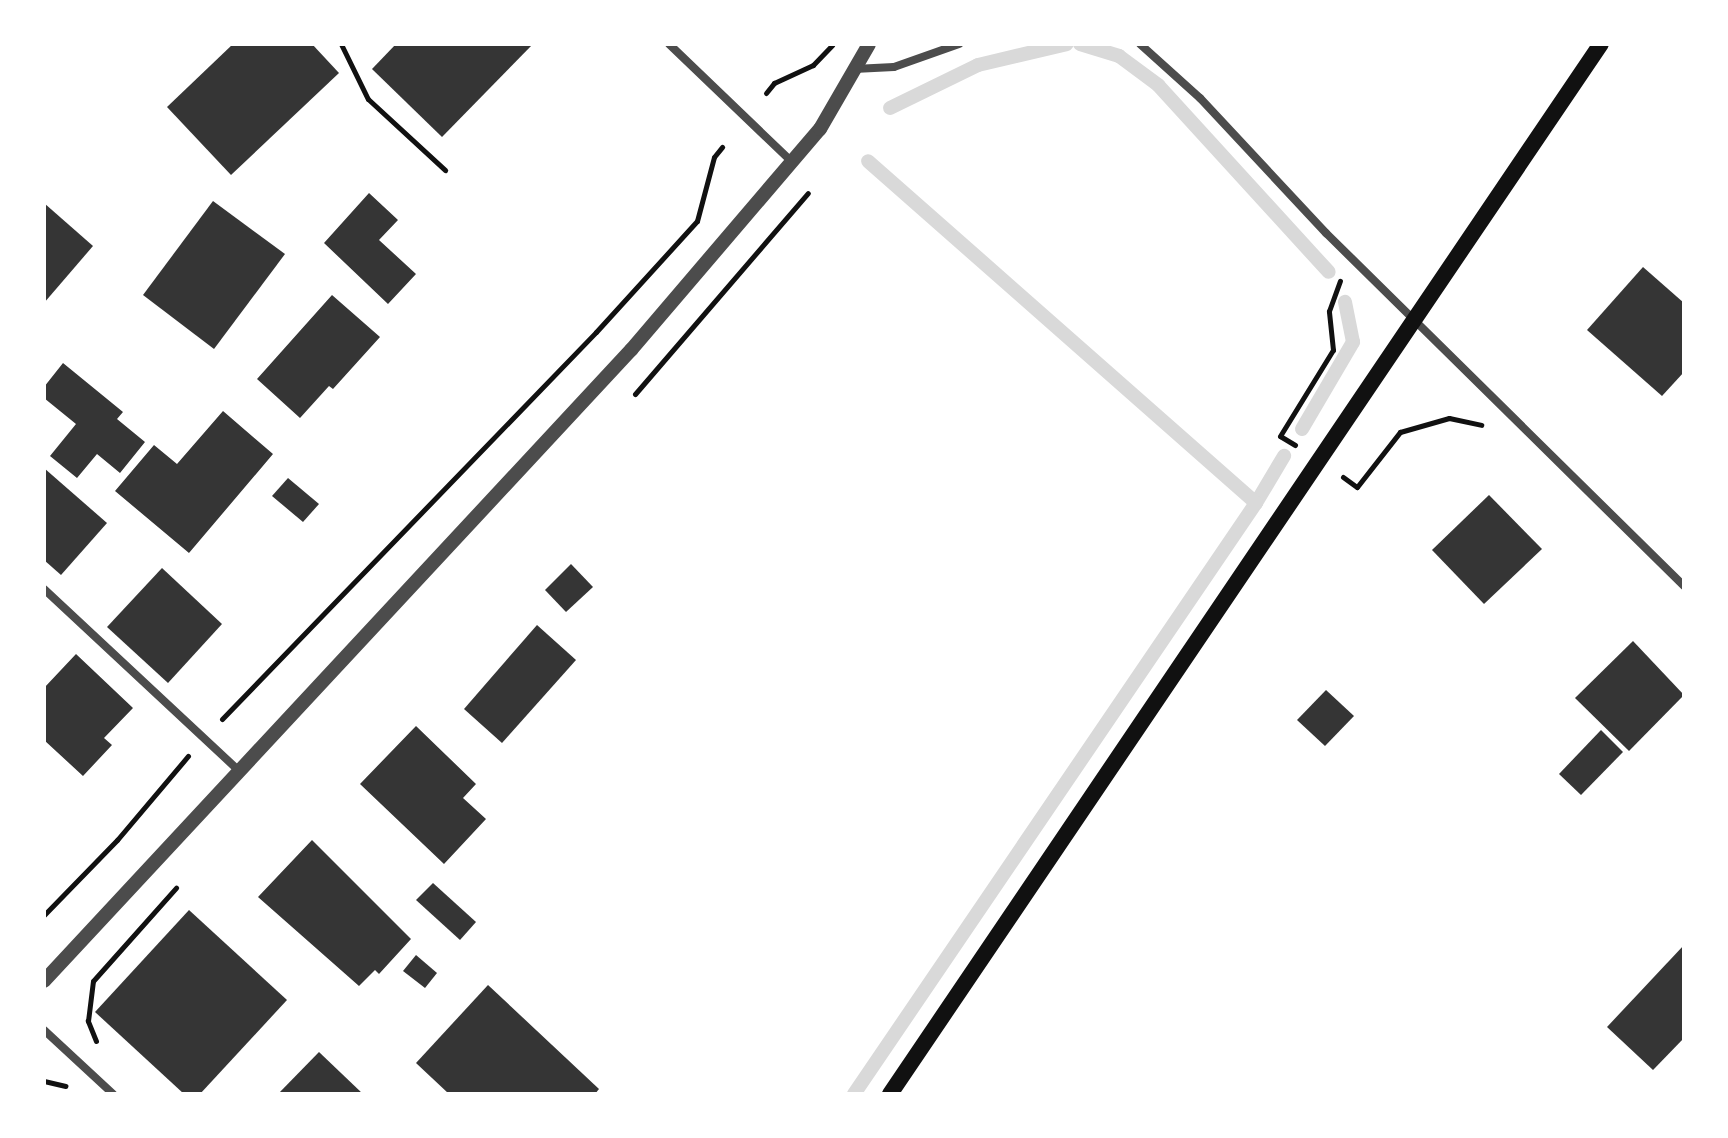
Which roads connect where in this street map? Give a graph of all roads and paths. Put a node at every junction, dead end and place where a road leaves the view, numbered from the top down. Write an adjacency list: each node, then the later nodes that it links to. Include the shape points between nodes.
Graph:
1 (341, 44): 12 (path, via 368,99)
2 (669, 44): 11 (street)
3 (832, 44): 9 (path, via 813,65 774,83)
4 (869, 44): 8 (street)
5 (959, 44): 8 (street, via 894,67)
6 (1140, 44): 13 (street, via 1200,98 1326,233)
7 (1601, 44): 13 (main road)
8 (854, 69): 11 (street, via 820,129)
9 (766, 93)
10 (722, 147): 16 (path, via 714,157 697,221)
11 (792, 162): 17 (street, via 631,350)
12 (445, 170)
13 (1416, 319): 14 (street); 24 (main road)
14 (1684, 586)
15 (44, 589): 16 (street)
16 (204, 737): 17 (street); 18 (path, via 117,840)
17 (238, 770): 19 (street)
18 (44, 915)
19 (44, 981)
20 (44, 1030): 23 (street)
21 (44, 1081): 22 (path)
22 (64, 1087)
23 (113, 1094)
24 (890, 1094)

